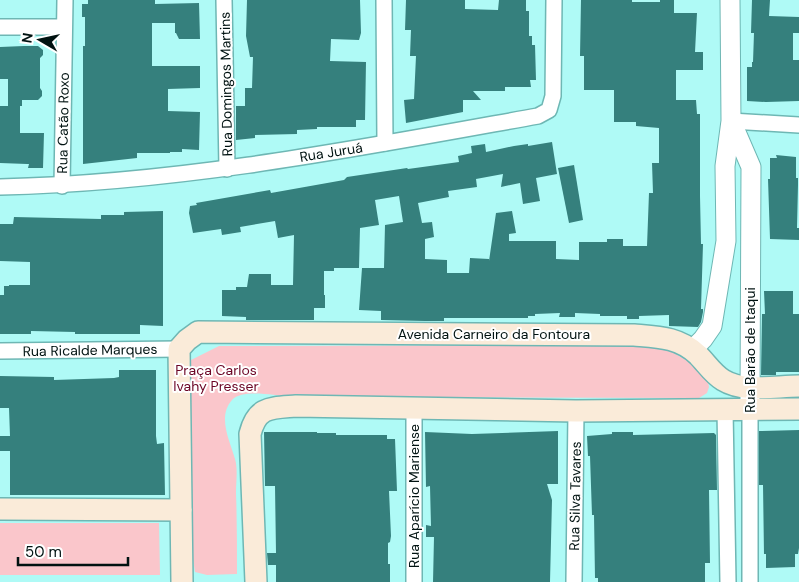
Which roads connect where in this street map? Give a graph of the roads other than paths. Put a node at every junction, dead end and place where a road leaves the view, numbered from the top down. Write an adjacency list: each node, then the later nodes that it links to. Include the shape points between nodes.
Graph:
1 (64, 0): 7 (street, Rua Catão Roxo)
2 (224, 0): 13 (street, Rua Domingos Martins)
3 (384, 0): 10 (street)
4 (554, 0): 10 (street, Rua Juruá, via 553,96 548,110 538,116)
5 (730, 0): 8 (street, Rua Barão de Itaqui)
6 (0, 27): 7 (street)
7 (64, 27): 14 (street, Rua Catão Roxo)
8 (731, 122): 9 (street); 11 (street, Rua Barão de Itaqui); 12 (street, Rua Barão de Itaqui)
9 (799, 124)
10 (385, 143): 13 (street, Rua Juruá)
11 (725, 166): 12 (street); 17 (street, Rua Barão de Itaqui, via 726,241 716,310 712,326)
12 (751, 167): 20 (street, Rua Barão de Itaqui)
13 (227, 169): 14 (street, Rua Juruá)
14 (62, 186): 15 (street, Rua Juruá)
15 (0, 187)
16 (179, 349): 17 (main road, Avenida Carneiro da Fontoura, via 198,332 634,335 668,338); 18 (street, Rua Ricalde Marques); 27 (main road)
17 (692, 350): 20 (main road, Avenida Carneiro da Fontoura, via 722,379)
18 (0, 351)
19 (799, 386): 20 (main road, Avenida Carneiro da Fontoura)
20 (749, 387): 24 (street, Rua Barão de Itaqui)
21 (414, 409): 25 (main road); 31 (main road, via 296,406 263,411 254,420 250,451); 32 (street, Rua Aparício Mariense)
22 (799, 409): 24 (main road)
23 (725, 410): 24 (main road); 25 (main road); 28 (street, Rua Barão de Itaqui)
24 (750, 410): 29 (street, Rua Barão de Itaqui)
25 (576, 411): 33 (street, Rua Silva Tavares)
26 (0, 509): 27 (main road)
27 (182, 510): 30 (main road)
28 (728, 548): 29 (street); 34 (street, Rua Barão de Itaqui)
29 (750, 548): 35 (street, Rua Barão de Itaqui)
30 (182, 582)
31 (256, 582)
32 (414, 582)
33 (574, 582)
34 (728, 582)
35 (750, 582)

